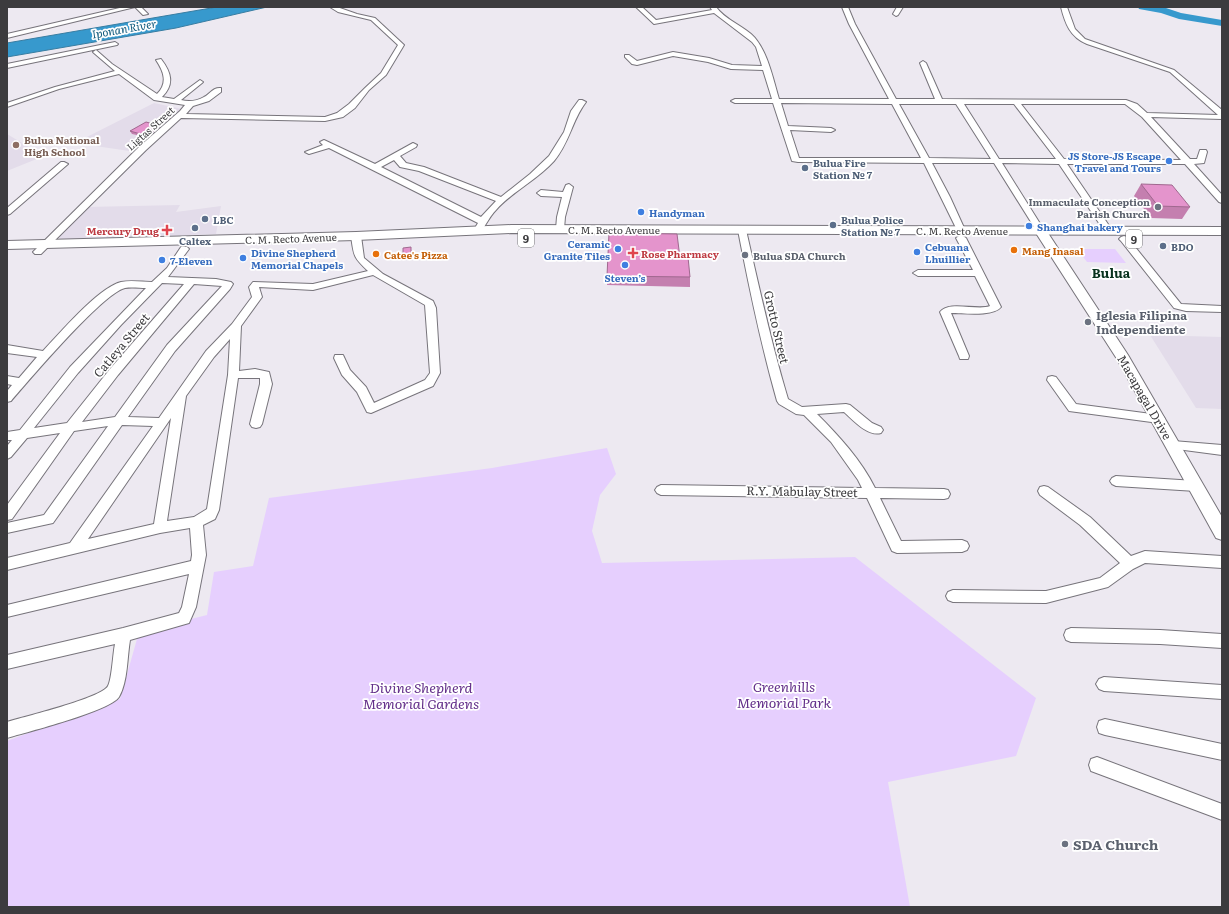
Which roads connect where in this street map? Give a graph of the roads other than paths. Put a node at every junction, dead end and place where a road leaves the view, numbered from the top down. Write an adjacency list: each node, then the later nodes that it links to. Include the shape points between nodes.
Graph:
1 (132, 7): 8 (street)
2 (138, 7): 10 (street)
3 (334, 7): 35 (street, via 356,16 373,19 401,44 384,74 346,112 325,119)
4 (639, 7): 9 (street, via 654,22)
5 (846, 7): 28 (street, via 852,24)
6 (900, 7): 11 (street)
7 (1064, 7): 36 (street, via 1071,30 1078,38 1172,71 1195,89)
8 (122, 8): 12 (street)
9 (715, 9): 19 (street, via 755,41)
10 (145, 14)
11 (896, 14)
12 (7, 36)
13 (115, 44): 18 (street)
14 (96, 52): 20 (street, Ligtas Street)
15 (627, 56): 19 (street, via 637,64 673,54 709,60 731,67)
16 (159, 60): 23 (street, via 167,70 169,83)
17 (923, 63): 29 (street)
18 (7, 66)
19 (766, 68): 26 (street)
20 (120, 72): 23 (street, Ligtas Street); 33 (street, via 57,88)
21 (200, 82): 24 (street)
22 (218, 90): 32 (street, via 206,99)
23 (157, 98): 24 (street, Ligtas Street)
24 (176, 100): 32 (street, Ligtas Street)
25 (735, 101): 26 (street)
26 (777, 101): 28 (street); 37 (street)
27 (582, 102): 50 (street, via 552,157)
28 (894, 102): 29 (street); 44 (street)
29 (940, 102): 30 (street)
30 (959, 102): 31 (street); 43 (street, Macapagal Drive)
31 (1016, 102): 34 (street, via 1126,102); 45 (street)
32 (190, 104): 35 (street, Ligtas Street)
33 (7, 105)
34 (1145, 115): 36 (street); 46 (street)
35 (179, 116): 64 (street, Ligtas Street)
36 (1222, 116)
37 (785, 128): 38 (street); 44 (street, via 795,159 798,160)
38 (831, 130)
39 (413, 145): 42 (street)
40 (309, 152): 48 (street, via 327,144)
41 (1203, 152): 46 (street, via 1201,161)
42 (394, 156): 48 (street); 50 (street, via 403,165)
43 (997, 160): 44 (street); 45 (street); 59 (street, Macapagal Drive)
44 (926, 162): 58 (street, via 946,197)
45 (1062, 162): 46 (street); 55 (street)
46 (1186, 162): 51 (street)
47 (64, 164): 52 (street)
48 (376, 168): 53 (street)
49 (541, 193): 54 (street, via 568,191)
50 (502, 200): 53 (street)
51 (1222, 200)
52 (7, 212)
53 (481, 226): 54 (highway, C. M. Recto Avenue / 9); 61 (highway, C. M. Recto Avenue / 9)
54 (560, 229): 57 (highway, C. M. Recto Avenue / 9)
55 (1108, 230): 56 (highway, C. M. Recto Avenue / 9); 59 (highway, C. M. Recto Avenue / 9)
56 (1222, 230)
57 (743, 234): 58 (highway, C. M. Recto Avenue / 9); 61 (highway, C. M. Recto Avenue / 9); 84 (street, Grotto Street, via 780,395 787,405)
58 (961, 234): 59 (highway, C. M. Recto Avenue / 9); 69 (street)
59 (1043, 234): 60 (highway, C. M. Recto Avenue / 9); 85 (main road, Macapagal Drive, via 1107,332)
60 (1124, 239): 62 (highway, C. M. Recto Avenue / 9); 72 (street, via 1178,306)
61 (356, 240): 64 (highway, C. M. Recto Avenue / 9); 65 (highway, C. M. Recto Avenue / 9); 67 (street, via 358,256)
62 (1222, 240)
63 (7, 245): 64 (highway, C. M. Recto Avenue / 9)
64 (41, 248): 65 (highway, C. M. Recto Avenue / 9); 66 (highway, C. M. Recto Avenue / 9)
65 (180, 249): 71 (street, via 170,270)
66 (7, 253)
67 (375, 272): 73 (street, via 313,287 256,284 254,287 257,297); 77 (street, via 429,303 434,376 422,386 372,409)
68 (918, 273): 69 (street)
69 (979, 273): 76 (street, via 996,307 989,310 945,312)
70 (192, 281): 71 (street); 86 (street, via 228,284 171,348); 89 (street, Catleya Street)
71 (157, 282): 75 (street, via 115,288 96,303); 91 (street, via 74,370)
72 (1222, 309)
73 (236, 326): 78 (street); 82 (street, via 215,346)
74 (7, 349): 75 (street)
75 (46, 355): 81 (street)
76 (964, 356)
77 (339, 358)
78 (234, 375): 88 (street, via 265,375 266,384); 103 (street, via 213,510 210,515)
79 (7, 380): 81 (street)
80 (1052, 380): 85 (street, via 1073,408)
81 (20, 382): 83 (street)
82 (181, 394): 87 (street); 105 (street)
83 (7, 398)
84 (808, 412): 90 (street, via 846,408); 100 (street, via 835,439)
85 (1158, 419): 93 (main road, Macapagal Drive)
86 (117, 421): 87 (street); 89 (street); 104 (street, via 48,519)
87 (161, 422): 108 (street)
88 (256, 424)
89 (71, 427): 91 (street); 102 (street, Catleya Street)
90 (877, 430)
91 (22, 435): 92 (street); 95 (street)
92 (7, 436)
93 (1173, 445): 94 (street); 97 (main road, Macapagal Drive)
94 (1222, 450)
95 (7, 454)
96 (1116, 481): 97 (street)
97 (1196, 486): 106 (main road, Macapagal Drive)
98 (661, 490): 100 (street, R.Y. Mabulay Street)
99 (1044, 491): 111 (street, via 1085,521)
100 (871, 492): 101 (street, R.Y. Mabulay Street); 107 (street, via 897,547)
101 (944, 494)
102 (7, 515)
103 (196, 522): 105 (street); 112 (street, via 200,548)
104 (7, 528)
105 (160, 528): 108 (street)
106 (1222, 533)
107 (962, 546)
108 (74, 549): 110 (street)
109 (1222, 562): 111 (street, via 1145,557)
110 (7, 564)
111 (1129, 564): 113 (street, via 1103,583 1046,597)
112 (196, 566): 114 (street); 115 (street, via 189,607 184,618)
113 (953, 596)
114 (7, 611)
115 (123, 635): 118 (street); 122 (street, via 116,685 108,697)
116 (1071, 636): 117 (street)
117 (1222, 641)
118 (7, 662)
119 (1104, 684): 120 (street)
120 (1222, 692)
121 (1105, 727): 123 (street)
122 (7, 730)
123 (1222, 752)
124 (1097, 765): 125 (street)
125 (1222, 812)

